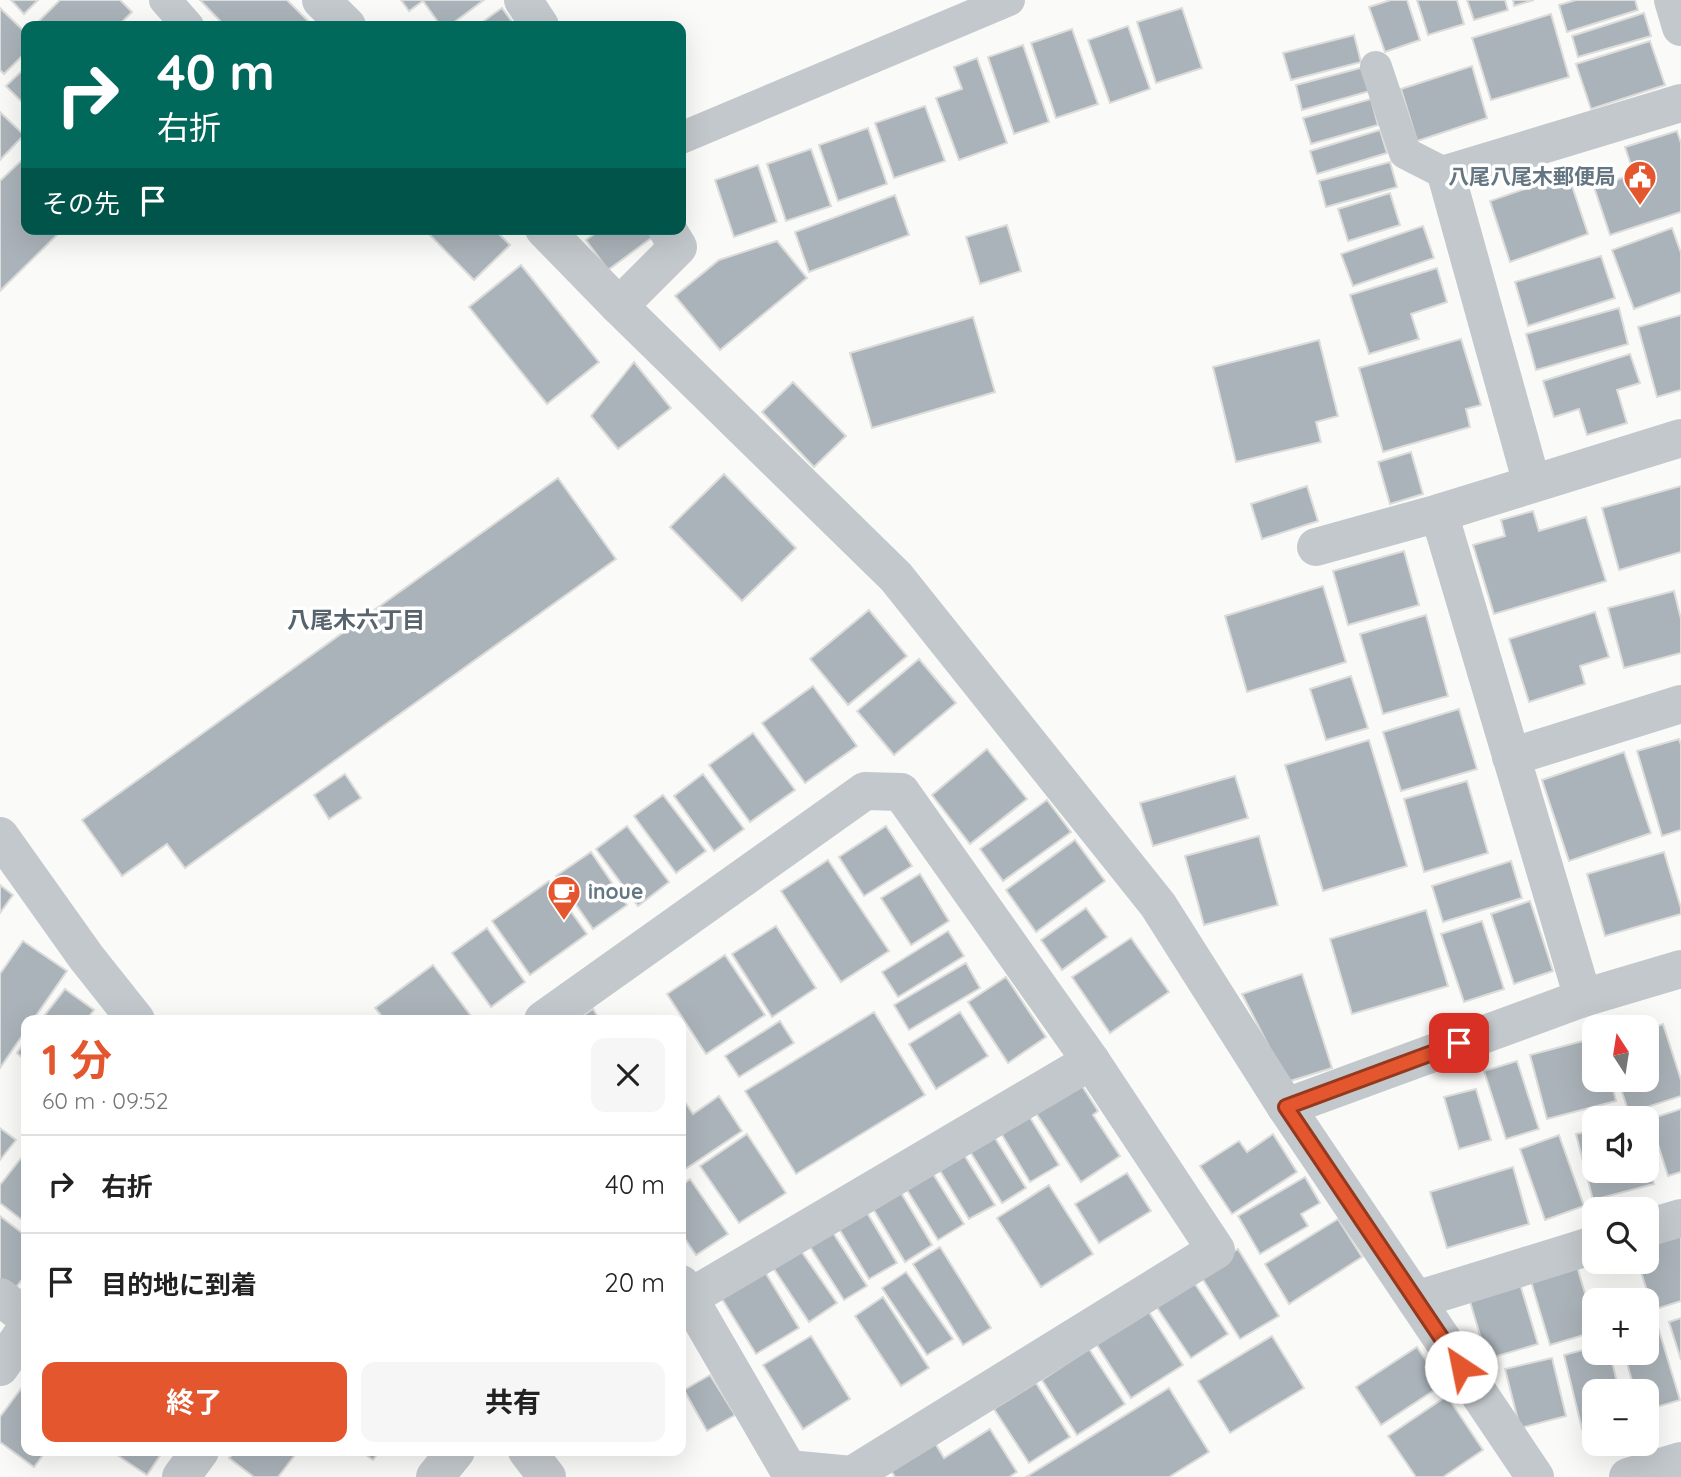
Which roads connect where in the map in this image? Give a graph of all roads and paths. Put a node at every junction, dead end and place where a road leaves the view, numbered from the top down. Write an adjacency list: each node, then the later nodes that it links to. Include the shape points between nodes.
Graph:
1 (165, 0): 5 (lane)
2 (321, 0): 6 (street)
3 (523, 0): 7 (street)
4 (1009, 0): 10 (lane)
5 (184, 21)
6 (342, 21)
7 (537, 21)
8 (1377, 67): 11 (lane, via 1405,153)
9 (1681, 103): 11 (street)
10 (686, 136)
11 (1446, 174): 16 (street)
12 (550, 235): 14 (street)
13 (671, 235): 14 (street, via 678,247)
14 (619, 306): 27 (street, via 896,577 1158,905)
15 (1681, 439): 16 (street)
16 (1532, 484): 17 (street)
17 (1439, 513): 18 (street); 20 (street)
18 (1316, 547)
19 (1681, 704): 20 (street)
20 (1511, 757): 23 (street)
21 (0, 836): 24 (street)
22 (1681, 969): 23 (street)
23 (1583, 998): 27 (street)
24 (132, 1015)
25 (550, 1015): 26 (street, via 865,791 901,792)
26 (1091, 1061): 31 (street); 33 (street, via 1216,1250 852,1475 788,1469)
27 (1286, 1107): 34 (street)
28 (1681, 1218): 29 (street)
29 (1659, 1224)
30 (1582, 1249): 34 (street)
31 (686, 1294)
32 (0, 1297): 35 (street)
33 (686, 1298)
34 (1416, 1300): 45 (street)
35 (21, 1313)
36 (21, 1336): 37 (street)
37 (0, 1367)
38 (196, 1456): 42 (street)
39 (452, 1456): 43 (street)
40 (531, 1456): 44 (street)
41 (1681, 1461): 46 (street)
42 (181, 1477)
43 (435, 1477)
44 (547, 1477)
45 (1535, 1477)
46 (1628, 1477)

